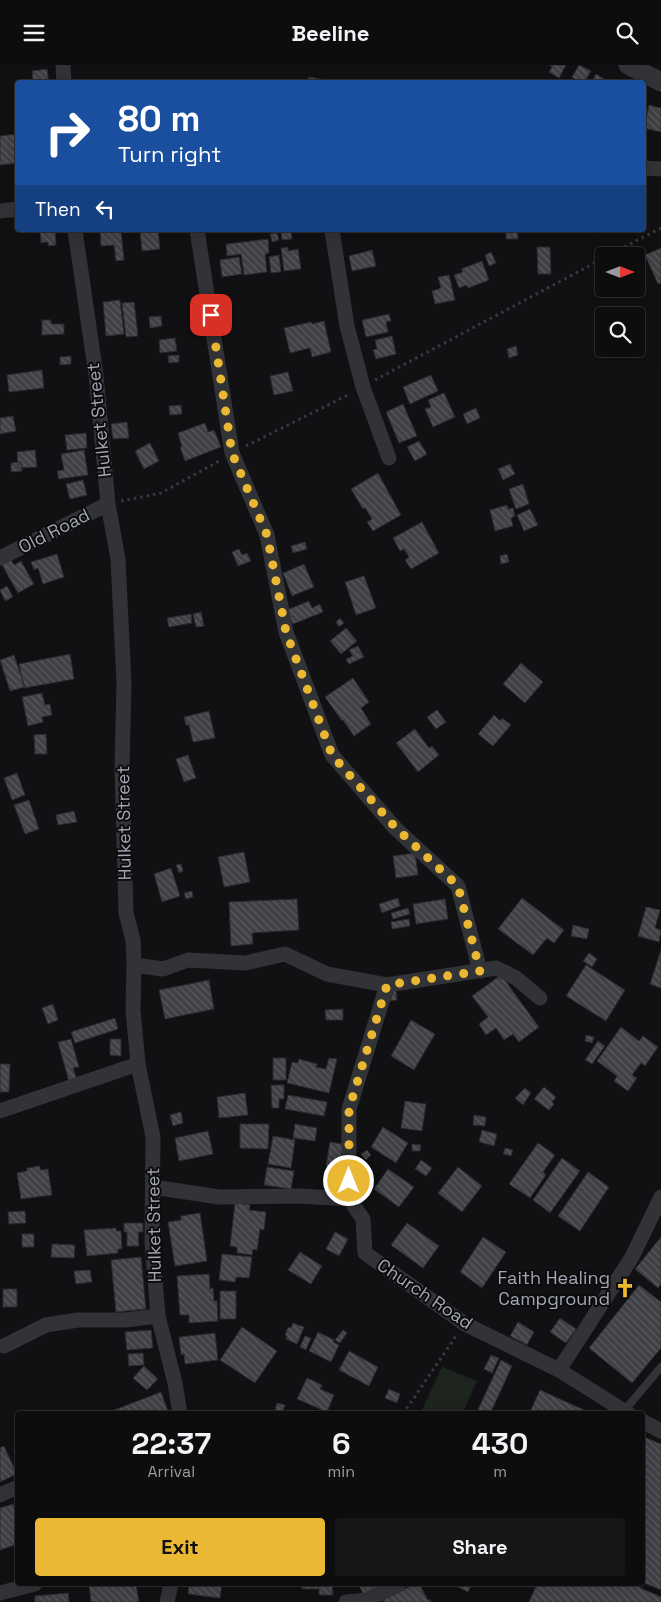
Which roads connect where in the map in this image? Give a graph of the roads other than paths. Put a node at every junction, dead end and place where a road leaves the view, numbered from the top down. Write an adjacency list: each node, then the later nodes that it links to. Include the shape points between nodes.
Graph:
1 (62, 65): 3 (street)
2 (628, 65): 4 (street)
3 (64, 80)
4 (661, 81)
5 (646, 169): 6 (street)
6 (661, 169)
7 (15, 209): 8 (street)
8 (0, 211)
9 (75, 232): 13 (street, Hulket Street, via 96,375)
10 (197, 232): 16 (street, via 232,453 267,535 286,632 332,755 395,827 458,886)
11 (332, 232): 12 (street, via 347,327 363,387)
12 (390, 458)
13 (108, 504): 14 (street, Old Road); 15 (street, Hulket Street, via 118,559 124,683 125,894)
14 (0, 559)
15 (134, 965): 17 (street, via 163,969 188,960 244,963 285,954 327,974); 19 (street, Hulket Street)
16 (480, 971): 17 (street); 18 (street, via 496,968 516,978)
17 (387, 985): 23 (street, via 349,1109)
18 (540, 998)
19 (138, 1065): 20 (street); 21 (street, Hulket Street, via 153,1137)
20 (0, 1111)
21 (153, 1187): 23 (street, via 219,1197); 24 (street, Hulket Street, via 152,1242)
22 (661, 1197): 27 (street, via 632,1257)
23 (349, 1199): 27 (street, Church Road, via 363,1219 365,1253 465,1323)
24 (158, 1316): 25 (street, via 46,1325); 28 (street, Hulket Street)
25 (4, 1346)
26 (661, 1367): 30 (lane)
27 (559, 1370): 29 (street, Church Road)
28 (180, 1411)
29 (624, 1411)
30 (628, 1411)
31 (645, 1423): 32 (street)
32 (661, 1431)
33 (15, 1488): 34 (street)
34 (0, 1495)
35 (27, 1586): 38 (street)
36 (171, 1586): 39 (street)
37 (395, 1586): 40 (street, via 367,1600)
38 (0, 1593)
39 (170, 1602)
40 (346, 1602)

